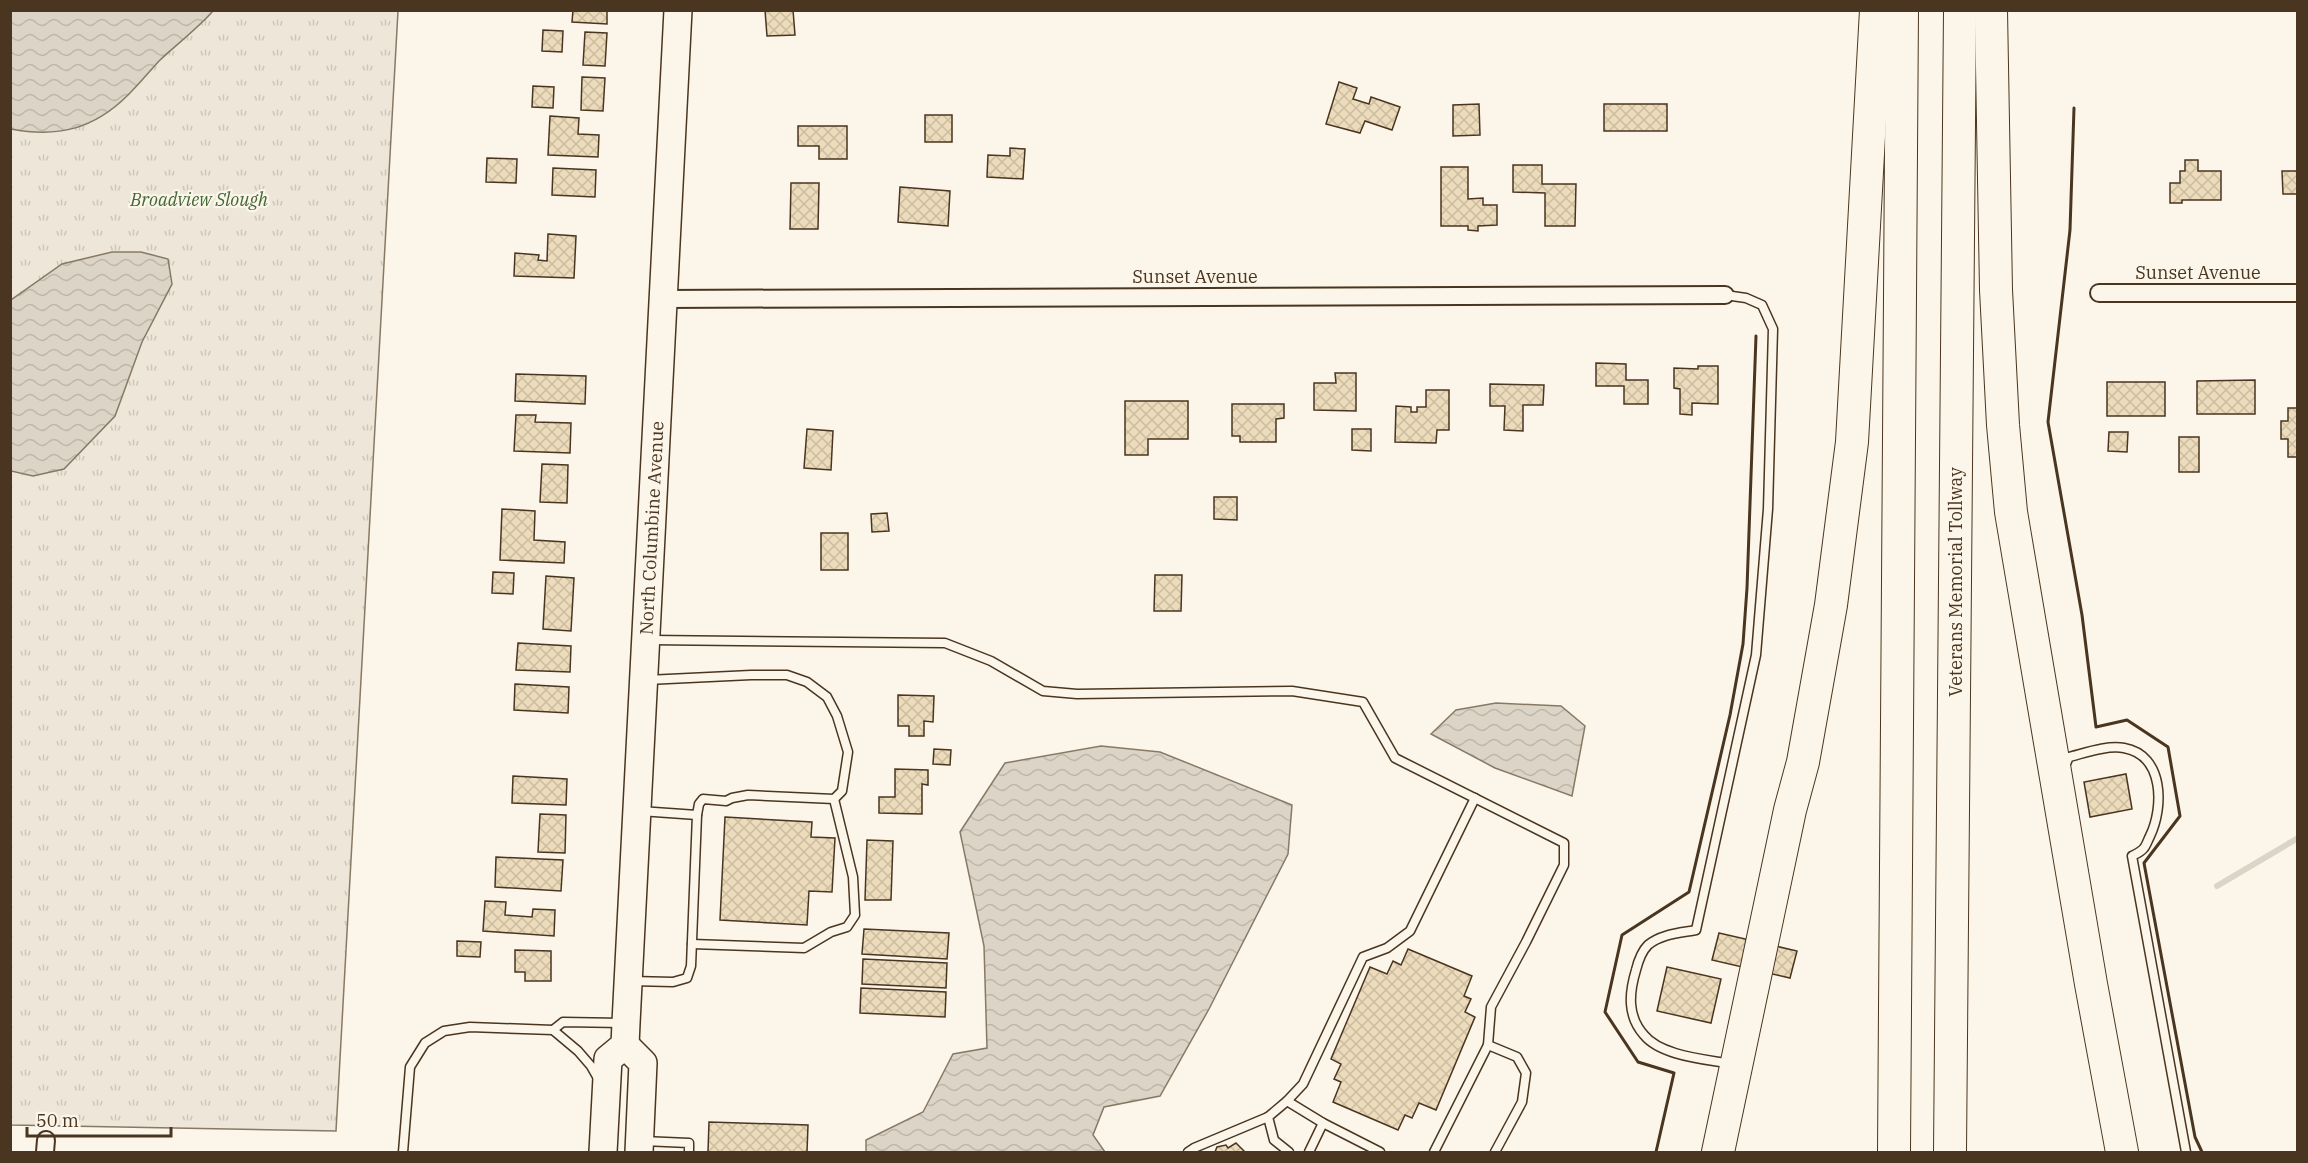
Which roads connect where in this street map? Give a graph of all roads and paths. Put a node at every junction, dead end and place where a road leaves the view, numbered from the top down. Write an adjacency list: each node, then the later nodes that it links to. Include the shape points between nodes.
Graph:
1 (678, 10): 9 (main road, North Columbine Avenue)
2 (1876, 10): 22 (highway, via 1852,442 1831,604 1803,762)
3 (1902, 10): 38 (highway)
4 (1960, 10): 39 (highway, Veterans Memorial Tollway)
5 (1991, 10): 12 (highway, via 1996,290 2010,512)
6 (2099, 293): 7 (street, Sunset Avenue)
7 (2298, 293)
8 (1725, 295): 9 (street, Sunset Avenue); 22 (lane, via 1762,305 1773,329 1768,509 1756,655 1696,930 1663,936 1647,946 1631,987 1630,1005 1644,1037 1677,1054)
9 (664, 299): 10 (main road, North Columbine Avenue)
10 (646, 640): 11 (main road, North Columbine Avenue); 13 (lane, via 945,642 991,661 1042,691 1292,691 1363,702 1395,758)
11 (644, 680): 14 (lane, via 787,675 807,682 827,697 848,752 842,791); 15 (main road, North Columbine Avenue)
12 (2057, 783): 40 (highway); 41 (lane, via 2069,757 2122,747 2147,760 2154,772 2159,790 2155,827 2145,848 2132,856)
13 (1475, 798): 21 (lane, via 1564,843 1564,865 1491,1007); 24 (lane, via 1410,931 1387,948 1363,957 1303,1084)
14 (834, 799): 16 (lane, via 748,795 726,801 703,799); 17 (lane, via 853,877 855,915 847,927 804,948)
15 (638, 811): 16 (lane); 18 (main road, North Columbine Avenue)
16 (697, 815): 17 (lane)
17 (692, 944): 18 (lane, via 687,978 672,982)
18 (629, 981): 20 (main road, North Columbine Avenue)
19 (553, 1030): 20 (lane, via 563,1022); 23 (lane, via 591,1066); 28 (lane, via 470,1027 444,1031 426,1043 410,1066)
20 (626, 1034): 23 (main road, via 608,1059); 27 (main road, via 643,1063)
21 (1488, 1045): 35 (lane); 36 (lane, via 1517,1057 1526,1073 1522,1102)
22 (1735, 1065): 37 (highway)
23 (606, 1093): 29 (main road)
24 (1287, 1101): 25 (lane); 26 (lane)
25 (1268, 1117): 31 (lane); 32 (lane, via 1274,1140)
26 (1323, 1123): 33 (lane); 34 (lane)
27 (639, 1147): 30 (lane, via 689,1143)
28 (403, 1152)
29 (603, 1152)
30 (688, 1152)
31 (1188, 1152)
32 (1289, 1152)
33 (1309, 1152)
34 (1380, 1152)
35 (1434, 1152)
36 (1495, 1152)
37 (1718, 1152)
38 (1893, 1152)
39 (1950, 1152)
40 (2122, 1152)
41 (2186, 1152)

